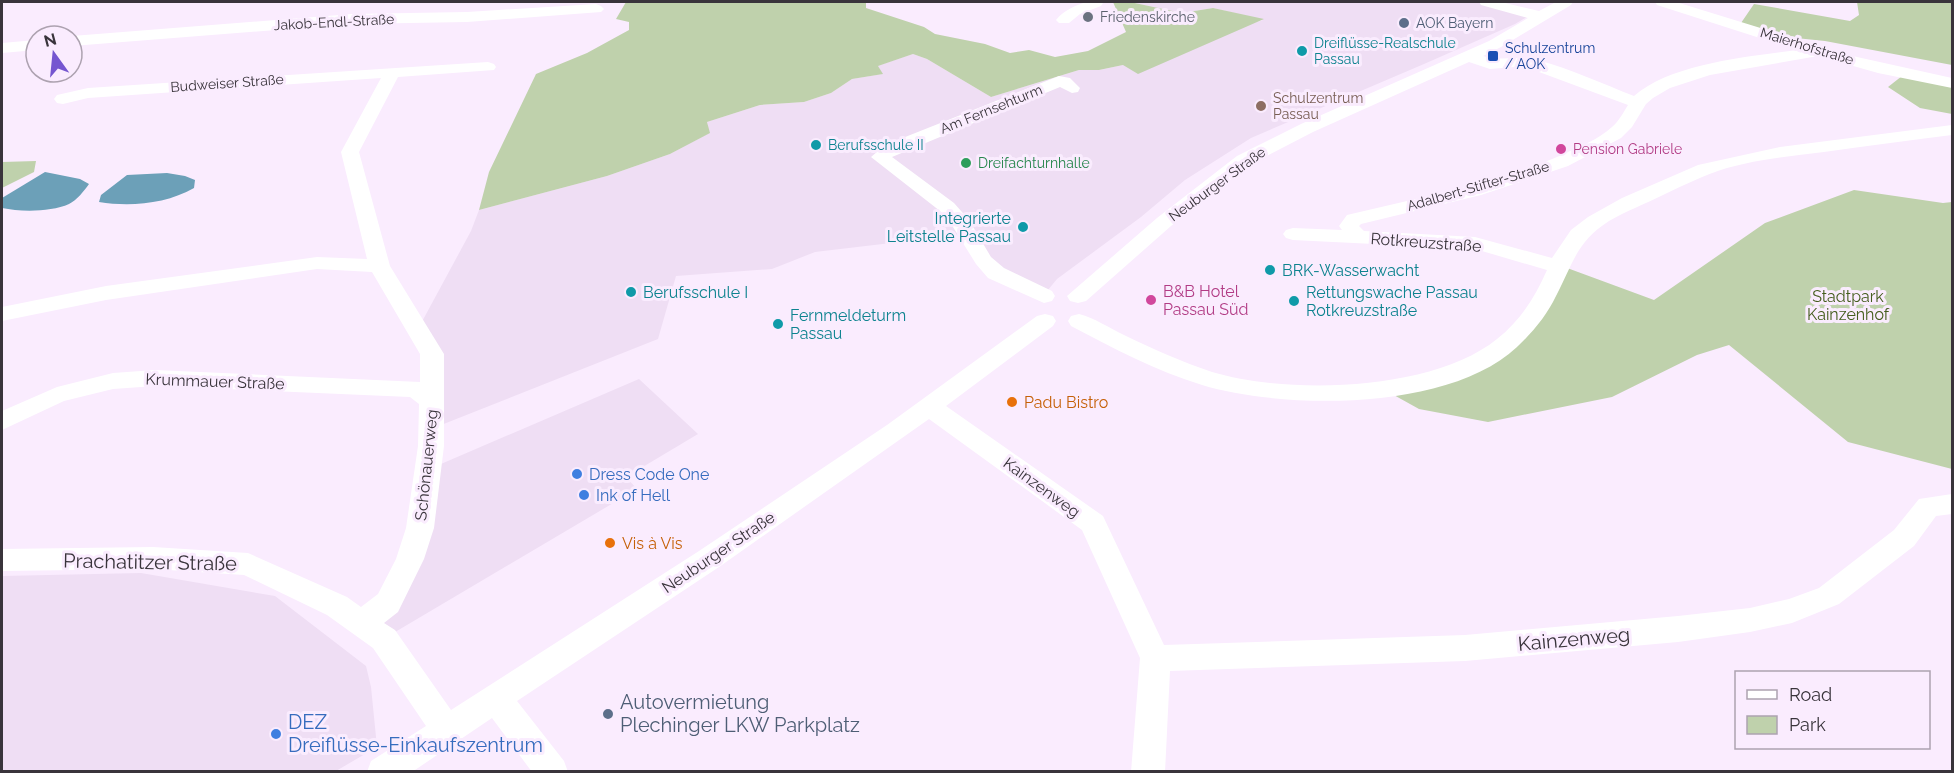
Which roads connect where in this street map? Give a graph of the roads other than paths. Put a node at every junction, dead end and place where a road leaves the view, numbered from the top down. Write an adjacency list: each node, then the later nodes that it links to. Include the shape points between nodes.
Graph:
1 (1094, 2): 7 (street)
2 (1486, 2): 6 (street)
3 (1566, 2): 6 (street, Neuburger Straße)
4 (1662, 2): 11 (street, Maierhofstraße)
5 (596, 9): 8 (street, Jakob-Endl-Straße, via 352,19)
6 (1543, 17): 12 (street, Neuburger Straße)
7 (1064, 20)
8 (84, 40)
9 (24, 46): 10 (street)
10 (2, 48)
11 (1819, 51): 15 (street, Maierhofstraße, via 1905,75); 18 (street, Adalbert-Stifter-Straße, via 1685,76)
12 (1469, 56): 18 (street, via 1490,63 1534,64); 25 (street, Neuburger Straße, via 1244,160)
13 (488, 67): 14 (street, Budweiser Straße)
14 (392, 72): 17 (street, Budweiser Straße, via 88,93); 22 (street, Schönauerweg, via 350,152)
15 (1953, 83)
16 (1072, 88): 24 (street, Am Fernsehturm, via 1059,81 891,149 880,157 947,207 996,273)
17 (63, 99)
18 (1636, 102): 21 (street, Adalbert-Stifter-Straße, via 1628,121 1607,141 1483,188 1354,219 1349,226)
19 (1953, 130): 23 (street, via 1786,151 1704,169 1629,202 1586,227 1567,247)
20 (1293, 234): 21 (street, Rotkreuzstraße)
21 (1358, 237): 23 (street, Rotkreuzstraße, via 1475,243)
22 (379, 266): 26 (street, via 317,264 106,293); 29 (street, Schönauerweg, via 432,354)
23 (1557, 266): 28 (street, via 1534,314 1503,346 1460,370 1383,389 1306,392 1228,384 1124,345)
24 (1044, 296): 25 (street, via 1057,292); 27 (street, via 1035,308)
25 (1078, 296): 28 (street, via 1087,312)
26 (2, 314)
27 (1045, 321): 28 (street, via 1063,326); 30 (street, Neuburger Straße)
28 (1079, 321)
29 (432, 401): 31 (street, Krummauer Straße, via 416,389 155,378 112,381 57,395); 34 (street, Schönauerweg, via 431,446 414,549 388,603)
30 (930, 407): 35 (street, Kainzenweg, via 1093,523); 36 (street, Neuburger Straße, via 709,559)
31 (2, 421)
32 (1953, 504): 35 (street, Kainzenweg, via 1928,506 1904,538 1828,596 1792,611 1750,620 1476,647)
33 (2, 560): 34 (street, Prachatitzer Straße, via 153,558 248,564 314,594)
34 (362, 623): 37 (street, Prachatitzer Straße, via 384,639)
35 (1155, 658): 40 (street, Kainzenweg)
36 (496, 698): 37 (street, Neuburger Straße); 39 (street)
37 (447, 730): 38 (street, Neuburger Straße)
38 (383, 771)
39 (552, 771)
40 (1148, 771)

